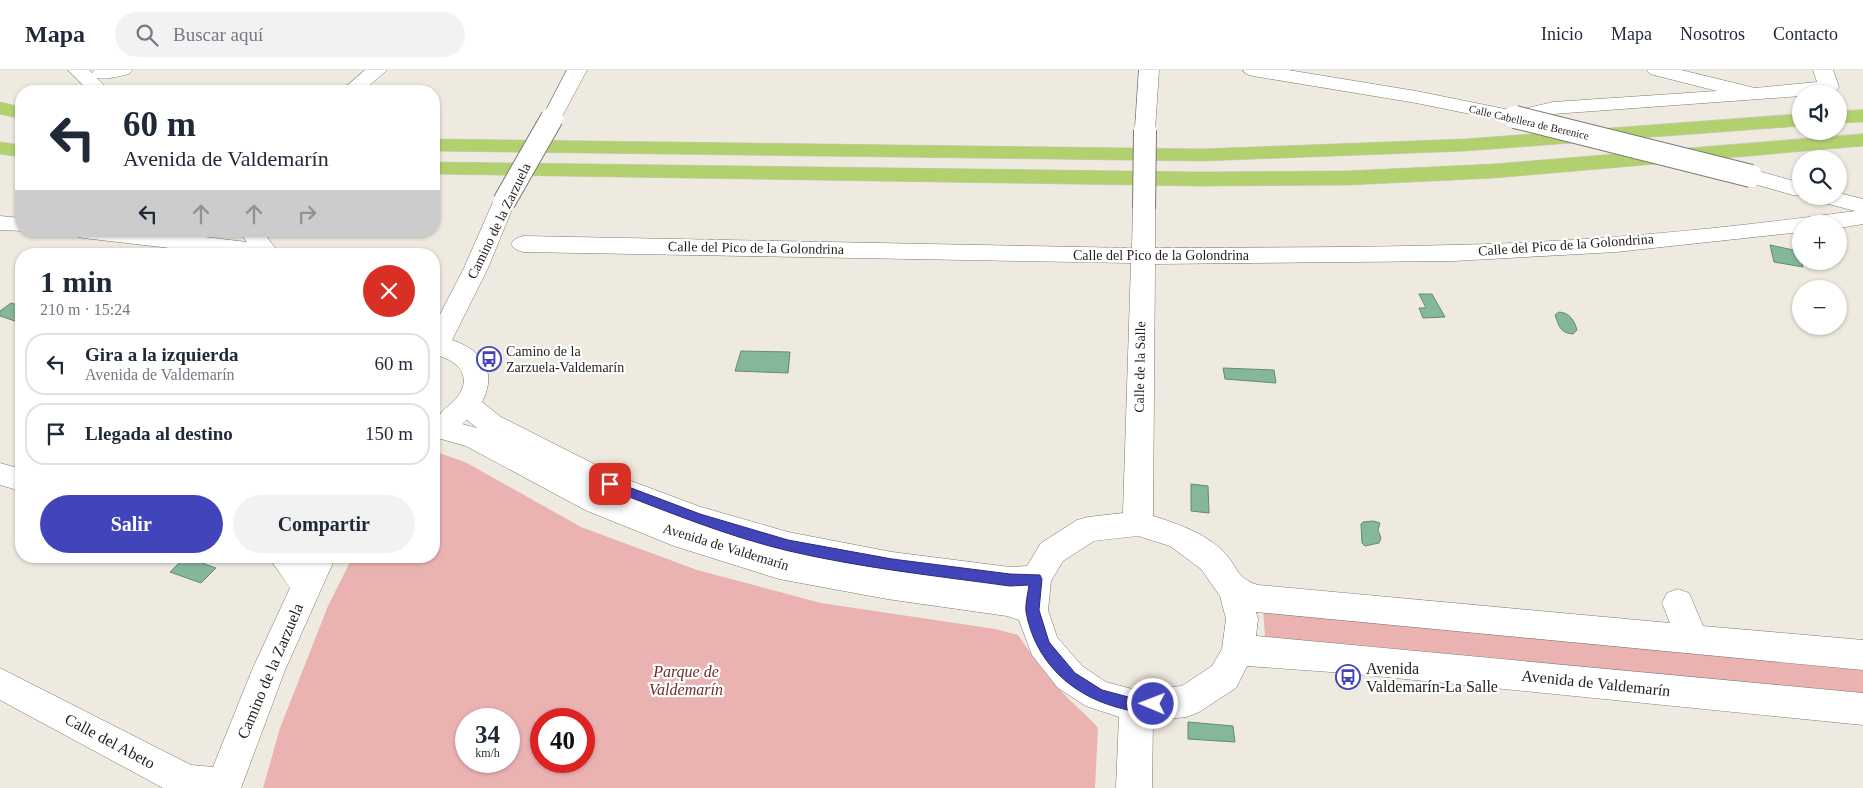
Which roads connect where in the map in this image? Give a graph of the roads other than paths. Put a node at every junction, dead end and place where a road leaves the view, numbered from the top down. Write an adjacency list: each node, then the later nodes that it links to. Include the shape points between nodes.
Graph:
1 (78, 70): 9 (street)
2 (122, 70): 9 (street)
3 (377, 70): 11 (street)
4 (577, 70): 37 (street, Camino de la Zarzuela, bridge, via 504,202)
5 (1149, 70): 43 (street, Calle de la Salle, bridge)
6 (1252, 70): 16 (street, Calle Cabellera de Berenice)
7 (1657, 70): 12 (street)
8 (1823, 70): 12 (street, via 1829,88)
9 (100, 78): 10 (street)
10 (111, 85)
11 (358, 85)
12 (1754, 94): 16 (street, via 1553,108)
13 (0, 108): 14 (highway)
14 (15, 112)
15 (1863, 116): 17 (highway)
16 (1515, 117): 30 (street, Calle Cabellera de Berenice, bridge, via 1751,176)
17 (1847, 117)
18 (1792, 121): 22 (highway, via 1465,144 1202,155)
19 (0, 122): 20 (highway)
20 (15, 124)
21 (1863, 140): 28 (highway, via 1494,171 1347,178)
22 (440, 144)
23 (0, 148): 24 (highway)
24 (15, 150)
25 (0, 160): 26 (highway)
26 (15, 162)
27 (440, 168): 28 (highway)
28 (835, 174): 29 (highway)
29 (440, 178)
30 (1792, 189)
31 (1847, 202): 32 (street)
32 (1863, 206)
33 (1863, 217): 34 (street, Calle del Pico de la Golondrina)
34 (1847, 219)
35 (0, 223): 36 (street)
36 (15, 224)
37 (496, 224): 41 (street); 44 (street, Camino de la Zarzuela)
38 (1792, 225): 43 (street, Calle del Pico de la Golondrina, via 1616,244 1454,253)
39 (200, 237): 40 (street)
40 (240, 241): 42 (street)
41 (523, 244): 43 (street, Calle del Pico de la Golondrina); 44 (street, Calle del Pico de la Golondrina, via 502,250)
42 (255, 248)
43 (1143, 256): 52 (street, Calle de la Salle)
44 (476, 268): 45 (street, Camino de la Zarzuela)
45 (440, 336)
46 (440, 347): 47 (street, via 455,350 474,366 476,388)
47 (467, 404): 48 (street); 57 (street, Avenida de Valdemarín, via 491,424 610,484 698,518 788,546 892,565 1010,580)
48 (440, 426)
49 (440, 430): 57 (street, Avenida de Valdemarín, via 475,438 595,502 685,537 779,566 887,586 1008,602)
50 (0, 474): 51 (street)
51 (15, 478)
52 (1138, 524): 56 (street, via 1180,537 1212,560); 57 (street, via 1088,529 1052,552)
53 (289, 563): 55 (street)
54 (317, 563): 55 (street, Camino de la Zarzuela)
55 (305, 586): 65 (street, Camino de la Zarzuela)
56 (1234, 590): 59 (street, via 1258,598); 60 (street, via 1242,619)
57 (1034, 595): 63 (street, via 1043,645 1070,677 1098,696)
58 (1678, 603): 59 (street)
59 (1693, 639): 61 (street)
60 (1238, 651): 63 (street, via 1224,677 1187,701); 64 (street, Avenida de Valdemarín)
61 (1863, 655)
62 (0, 683): 65 (street, Calle del Abeto, via 188,782)
63 (1136, 706): 66 (street)
64 (1863, 709)
65 (224, 787)
66 (1134, 788)

